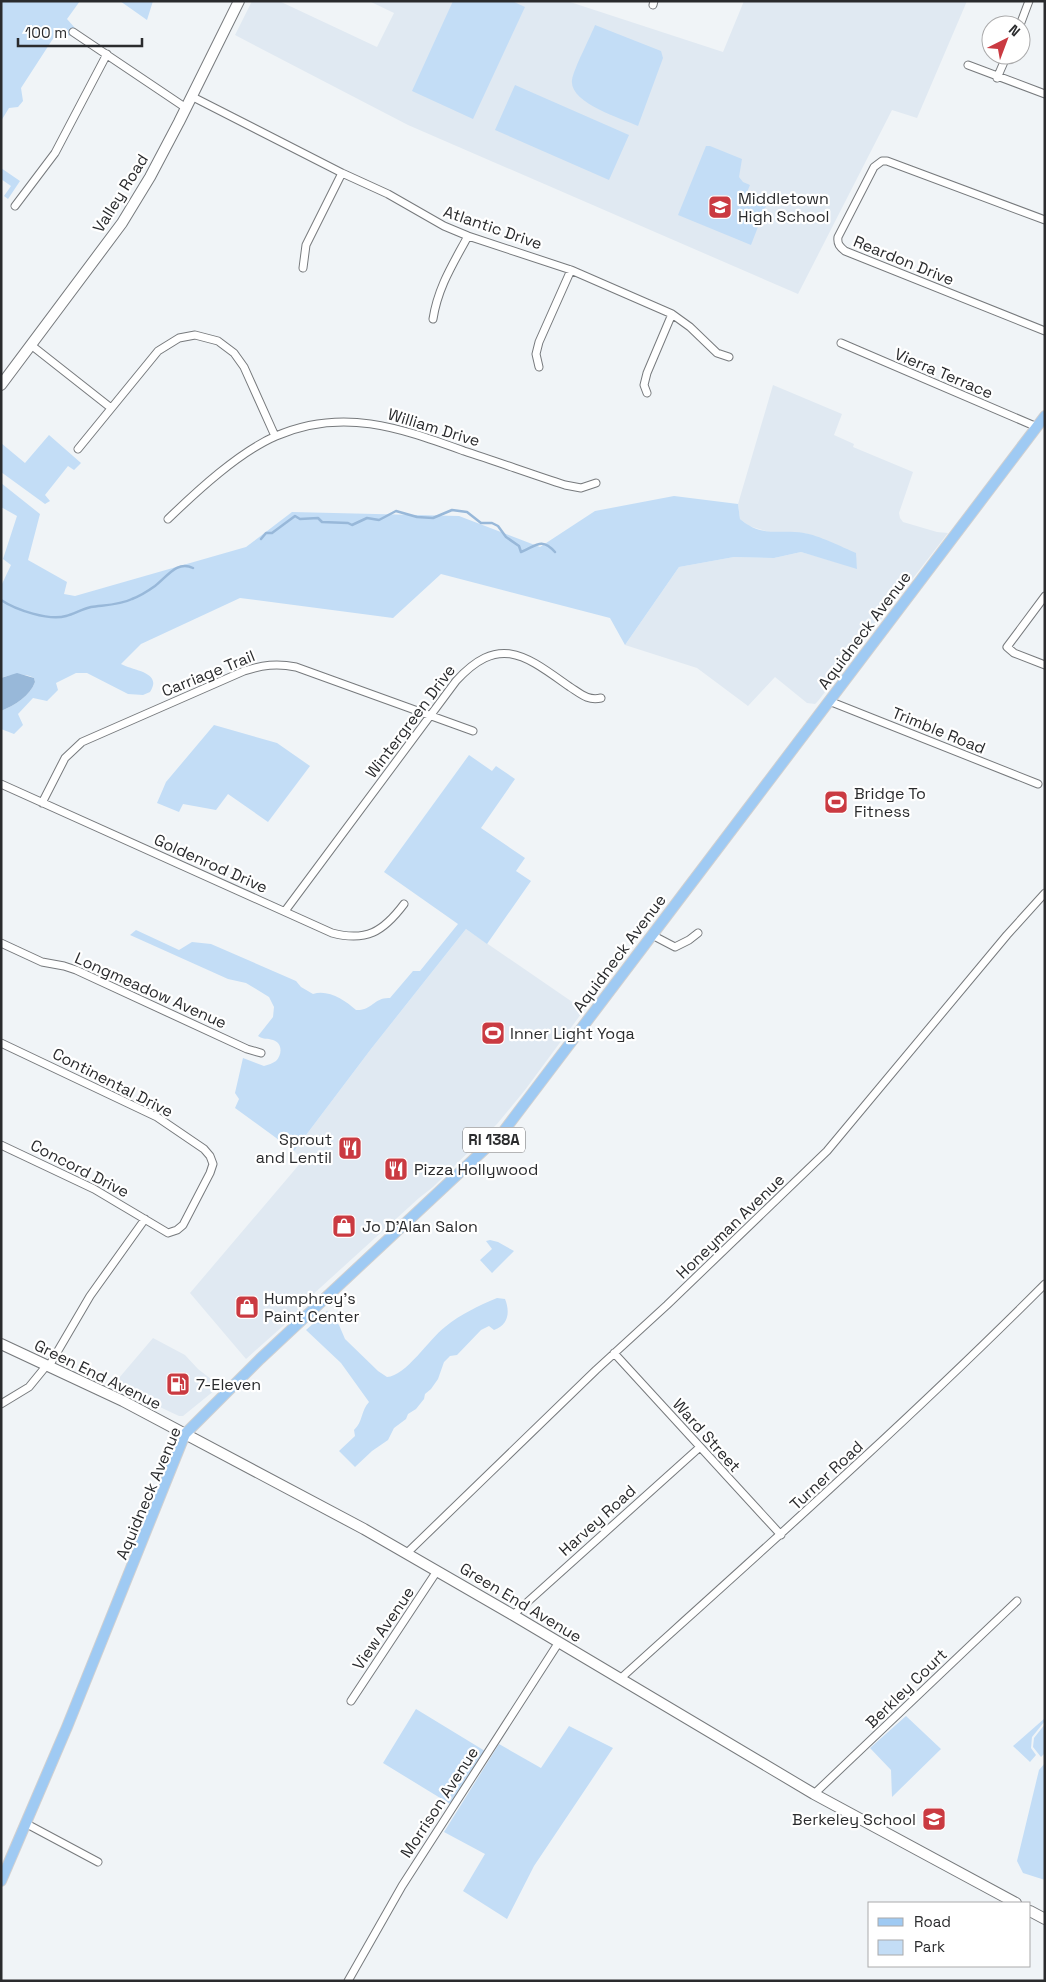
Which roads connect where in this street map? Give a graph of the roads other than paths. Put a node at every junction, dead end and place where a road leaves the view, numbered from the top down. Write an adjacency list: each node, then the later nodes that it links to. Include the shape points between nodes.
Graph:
1 (238, 1): 10 (main road, Valley Road)
2 (1030, 1): 3 (street)
3 (1024, 15)
4 (73, 32): 5 (street)
5 (107, 54): 11 (street); 13 (street, via 55,153)
6 (968, 65): 8 (street)
7 (1003, 65): 8 (street)
8 (997, 78): 9 (street)
9 (1045, 94)
10 (192, 96): 11 (main road, Valley Road); 12 (street, Atlantic Drive)
11 (186, 108): 22 (main road, Valley Road, via 122,223)
12 (342, 173): 15 (street, Atlantic Drive); 16 (street, via 306,245)
13 (15, 206)
14 (1045, 220): 20 (street, Reardon Drive, via 882,161 874,167 838,237 840,248 845,251)
15 (468, 236): 17 (street, Atlantic Drive); 19 (street, via 441,287)
16 (303, 268)
17 (571, 270): 18 (street, Atlantic Drive); 24 (street, via 539,342 536,354)
18 (672, 314): 23 (street, Atlantic Drive, via 717,353); 26 (street, via 647,373)
19 (433, 319)
20 (1045, 331)
21 (841, 343): 29 (street, Vierra Terrace)
22 (31, 345): 25 (main road, Valley Road); 27 (street)
23 (730, 357)
24 (539, 367)
25 (1, 385)
26 (646, 393)
27 (111, 408): 30 (street, via 152,358 166,346 179,338 203,336 218,341 240,360); 31 (street)
28 (1045, 416): 29 (main road, Aquidneck Avenue / RI 138A)
29 (1037, 427): 37 (main road, Aquidneck Avenue / RI 138A)
30 (275, 436): 32 (street, William Drive, via 315,424 341,421 375,423 565,485 580,488); 33 (street, William Drive, via 212,480)
31 (78, 449)
32 (596, 483)
33 (168, 519)
34 (1045, 596): 35 (street, via 1007,647)
35 (1045, 665)
36 (601, 698): 38 (street, Wintergreen Drive, via 589,699 527,659 506,653 478,660 467,668)
37 (829, 701): 41 (street, Trimble Road); 47 (main road, Aquidneck Avenue / RI 138A)
38 (430, 715): 39 (street, Carriage Trail); 42 (street, Carriage Trail, via 296,667 283,664 257,667 82,742 65,758); 45 (street, Wintergreen Drive)
39 (473, 731)
40 (1, 784): 42 (street, Goldenrod Drive)
41 (1038, 784)
42 (42, 803): 45 (street, Goldenrod Drive)
43 (1045, 893): 55 (street, Honeyman Avenue, via 827,1151)
44 (404, 904): 45 (street, Goldenrod Drive, via 383,928 351,937 332,933)
45 (285, 911)
46 (698, 933): 47 (street, via 674,947)
47 (652, 935): 58 (main road, Aquidneck Avenue / RI 138A, via 503,1132 260,1359)
48 (1, 943): 50 (street, Longmeadow Avenue, via 42,962 76,970)
49 (1, 1043): 52 (street, Continental Drive, via 157,1117 210,1156 210,1174 183,1225 168,1233)
50 (261, 1052)
51 (1, 1144): 52 (street, Concord Drive, via 94,1189)
52 (145, 1219): 56 (street, via 90,1296)
53 (1045, 1284): 60 (street, Turner Road, via 923,1404)
54 (1, 1344): 56 (main road, Green End Avenue)
55 (614, 1353): 59 (street, Ward Street); 61 (street, Honeyman Avenue)
56 (48, 1366): 57 (street, via 29,1387); 58 (main road, Green End Avenue)
57 (1, 1404)
58 (185, 1434): 61 (main road, Green End Avenue); 69 (main road, Aquidneck Avenue / RI 138A)
59 (700, 1447): 60 (street, Ward Street); 64 (street, Harvey Road)
60 (781, 1535): 66 (street, Turner Road)
61 (407, 1553): 62 (main road, Green End Avenue)
62 (438, 1571): 64 (main road, Green End Avenue); 67 (street, View Avenue)
63 (1017, 1601): 68 (street, Berkley Court)
64 (513, 1615): 65 (main road, Green End Avenue)
65 (559, 1642): 66 (main road, Green End Avenue); 75 (street, Morrison Avenue, via 402,1886)
66 (620, 1679): 68 (main road, Green End Avenue)
67 (351, 1701)
68 (814, 1794): 72 (main road, Green End Avenue)
69 (25, 1823): 70 (street); 71 (main road, Aquidneck Avenue / RI 138A)
70 (98, 1862)
71 (1, 1881)
72 (1014, 1902)
73 (1031, 1912): 74 (main road)
74 (1045, 1919)
75 (348, 1981)

